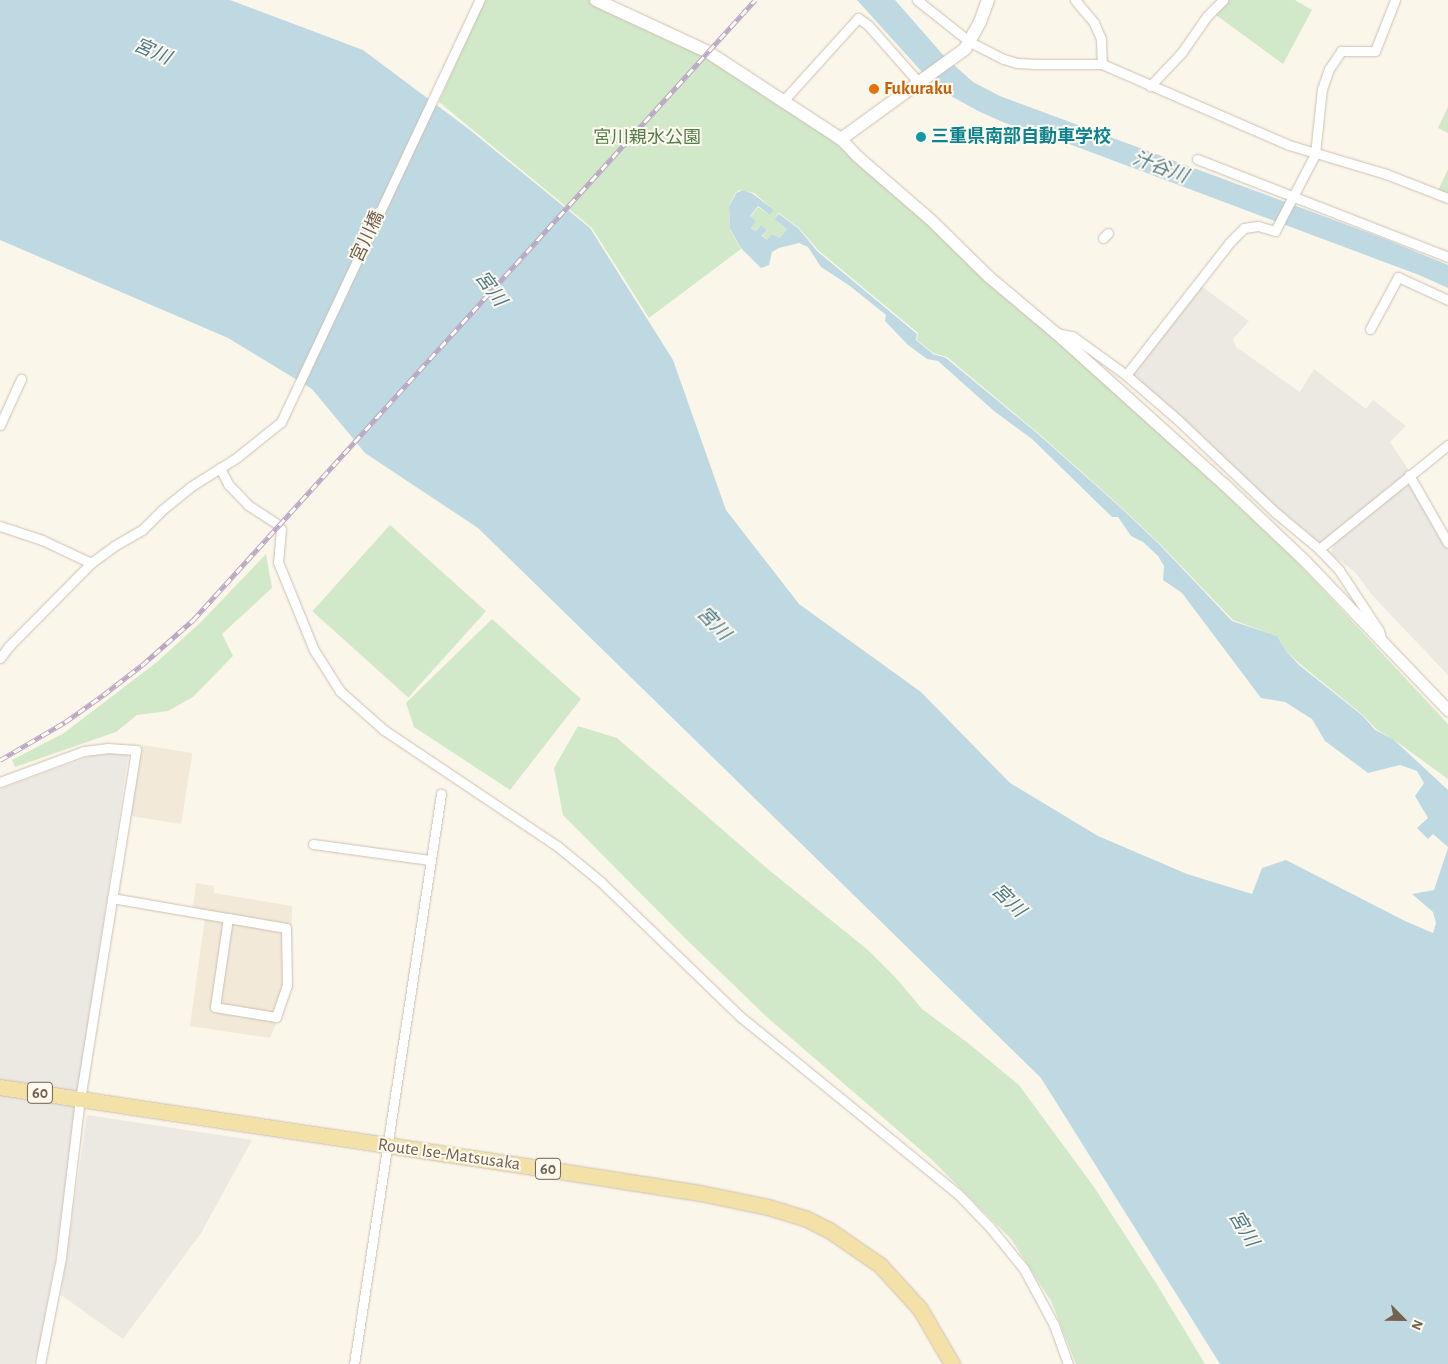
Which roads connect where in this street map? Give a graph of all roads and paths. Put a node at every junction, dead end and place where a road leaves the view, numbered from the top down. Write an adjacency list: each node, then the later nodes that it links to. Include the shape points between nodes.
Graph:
1 (480, 0): 26 (street, 宮川橋, via 281,422)
2 (596, 0): 12 (main road, via 698,47)
3 (917, 0): 8 (street)
4 (988, 0): 8 (main road)
5 (1395, 0): 14 (street, via 1375,51 1341,51 1329,69 1322,88)
6 (1221, 1): 11 (street, via 1182,52)
7 (1081, 2): 9 (street, via 1101,39)
8 (970, 42): 9 (street, via 1017,63); 10 (main road, via 956,57)
9 (1102, 64): 11 (street)
10 (921, 83): 12 (street, via 858,18); 13 (main road)
11 (1150, 86): 14 (street)
12 (783, 101): 13 (main road)
13 (841, 139): 21 (street, via 988,276)
14 (1315, 154): 16 (street); 17 (street, via 1386,174)
15 (1197, 159): 16 (street)
16 (1294, 197): 18 (street); 22 (street, via 1275,231 1258,226 1244,228 1228,243)
17 (1448, 198)
18 (1448, 257)
19 (1448, 300): 20 (street, via 1398,277)
20 (1370, 329)
21 (1056, 332): 22 (street, via 1072,336); 32 (street, via 1285,542)
22 (1126, 374): 30 (street)
23 (21, 379): 24 (street)
24 (0, 425)
25 (1448, 445): 27 (street)
26 (220, 468): 31 (street, 宮川橋, via 190,486 142,530); 47 (street, via 228,484 248,505 279,526 278,562 314,650 340,691 384,730 556,845 601,882 741,1017 957,1193 1024,1270 1054,1325)
27 (1409, 475): 29 (street); 30 (street)
28 (0, 526): 31 (street, via 42,540)
29 (1448, 543)
30 (1319, 549): 32 (street, via 1339,570 1379,631)
31 (91, 563): 33 (street, 宮川橋)
32 (1382, 642): 34 (street)
33 (0, 658)
34 (1448, 710)
35 (0, 782): 39 (street, via 84,751 106,748 136,750)
36 (441, 794): 38 (street)
37 (313, 844): 38 (street)
38 (430, 860): 43 (street)
39 (112, 898): 40 (street); 42 (street)
40 (228, 918): 40 (street, via 286,928 287,985 276,1017 215,1007)
41 (0, 1087): 42 (main road, Route Ise-Matsusaka / 60)
42 (80, 1098): 43 (main road, Route Ise-Matsusaka / 60); 44 (street, via 61,1258)
43 (387, 1145): 45 (street); 46 (main road, Route Ise-Matsusaka / 60, via 700,1194 805,1218 853,1245 880,1265 920,1309)
44 (40, 1364)
45 (354, 1364)
46 (952, 1364)
47 (1068, 1364)

